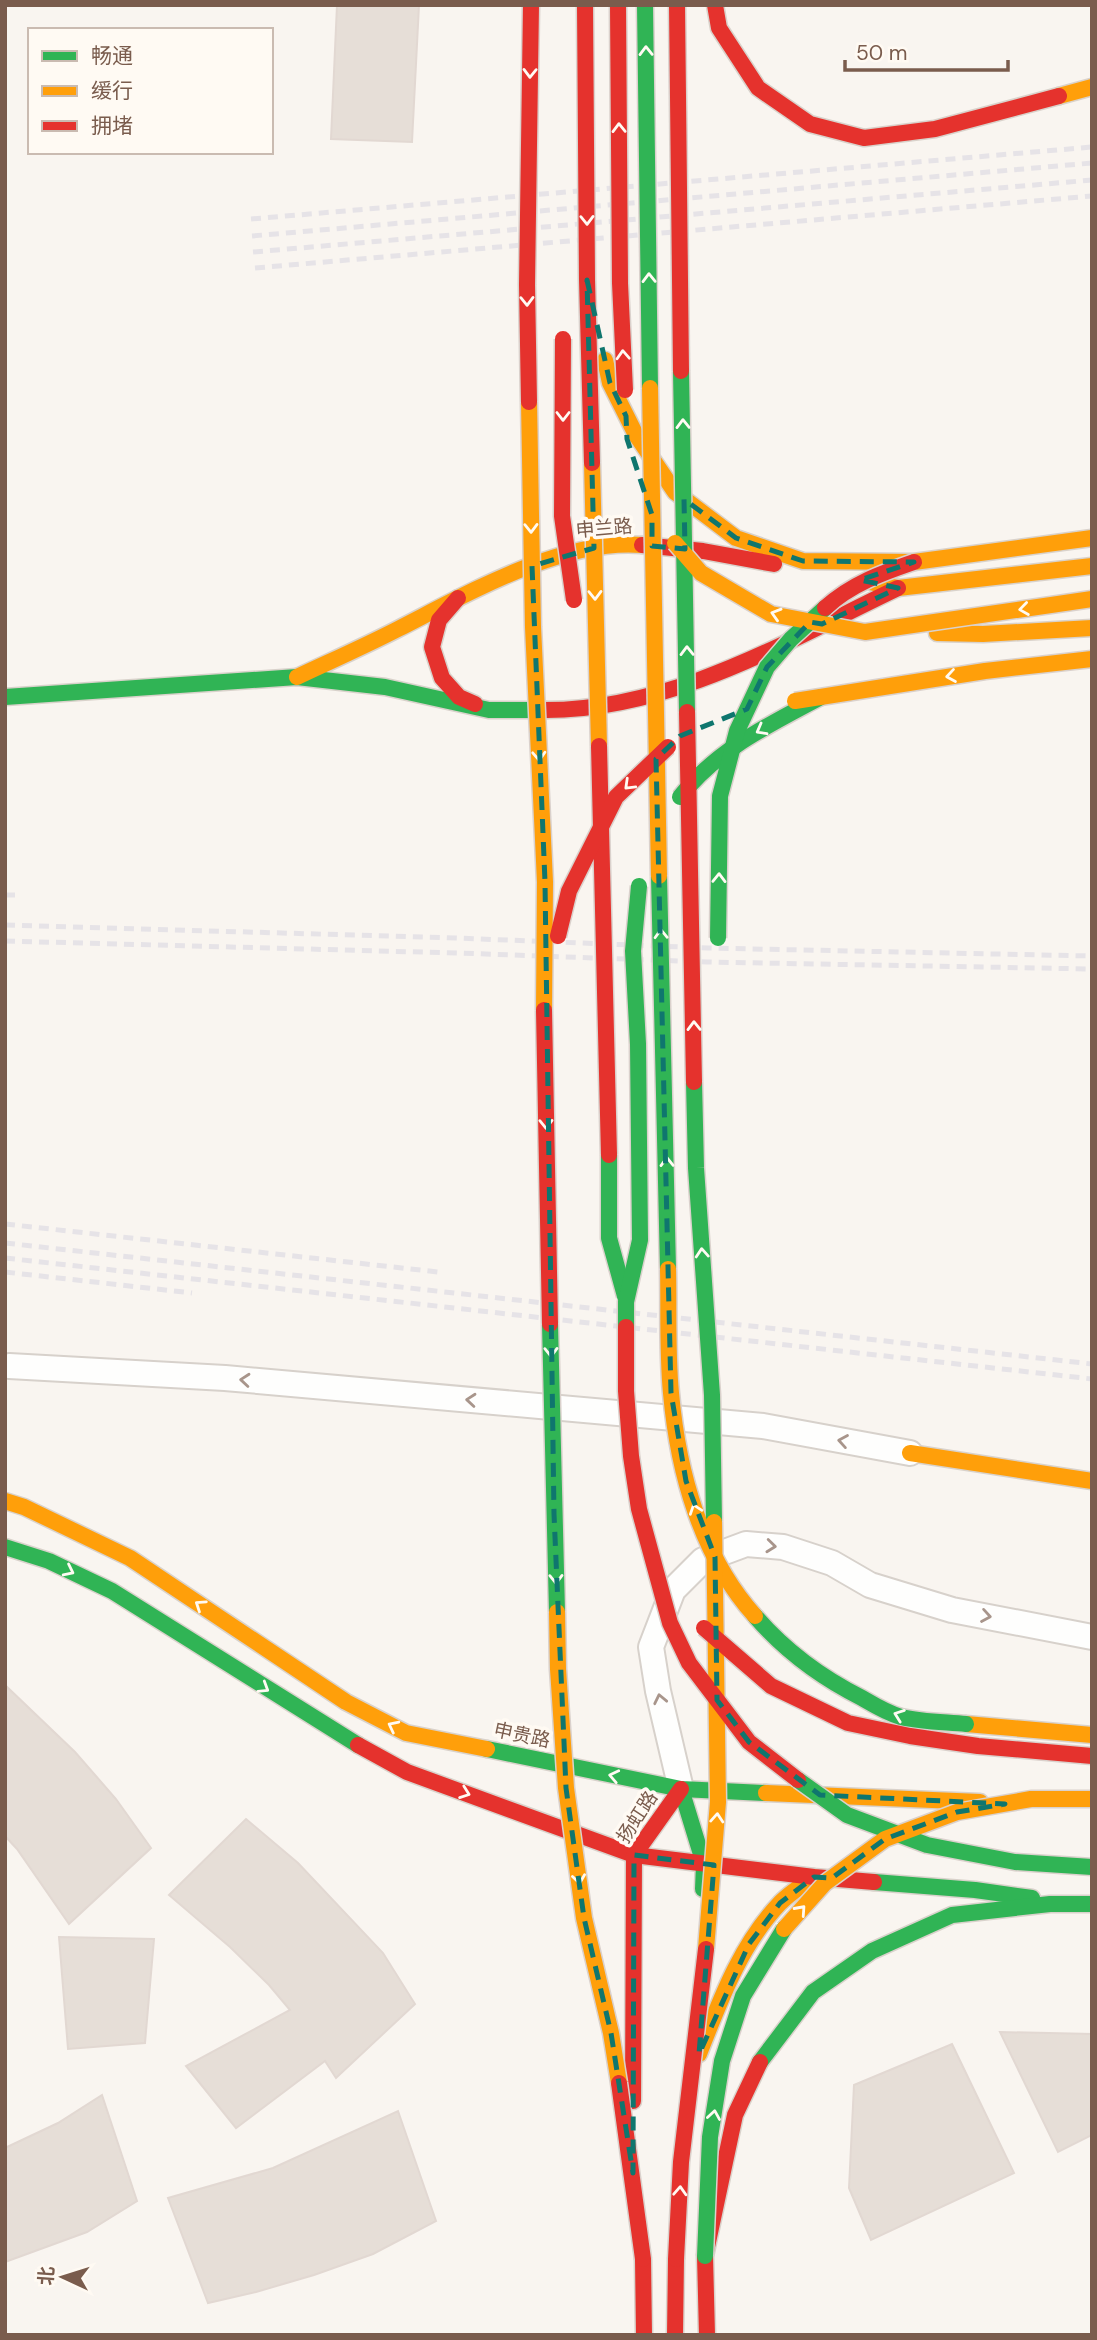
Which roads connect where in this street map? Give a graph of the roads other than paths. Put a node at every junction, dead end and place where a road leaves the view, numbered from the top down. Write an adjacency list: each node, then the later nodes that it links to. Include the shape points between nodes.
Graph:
1 (531, 5): 35 (main road, one-way to 35, bridge, via 527,285 533,627 545,882)
2 (584, 5): 8 (main road, one-way to 8, bridge)
3 (618, 5): 20 (main road, one-way to 3, bridge, via 771,614 701,573 652,516 627,439 620,284)
4 (645, 5): 46 (main road, one-way to 4, bridge, via 905,1718 849,1693 766,1633 734,1593 705,1538 686,1481 671,1393 654,690)
5 (677, 5): 39 (main road, one-way to 5, bridge, via 696,1168)
6 (715, 5): 7 (main road, via 719,29 758,88 810,124 864,138 935,129)
7 (1092, 87)
8 (587, 280): 12 (main road, bridge, via 610,383 636,435 675,492 736,538 803,561); 33 (main road, one-way to 33, bridge)
9 (563, 323): 17 (main road, one-way to 17, bridge, via 562,516)
10 (1092, 538): 12 (main road)
11 (704, 551): 14 (main road, 申兰路); 15 (main road, 申兰路, via 629,544 574,550); 18 (main road, via 736,575 752,603)
12 (914, 562): 34 (main road, one-way to 12, bridge, via 720,796 737,731 767,667 837,597 875,575)
13 (1092, 566): 14 (main road, 申兰路)
14 (898, 587): 25 (main road, 申兰路)
15 (458, 598): 27 (main road, 申兰路); 30 (main road, via 439,620 432,647 442,678 459,697)
16 (1092, 599): 20 (main road, one-way to 20, bridge)
17 (575, 610)
18 (750, 614)
19 (1092, 628): 20 (main road, bridge, via 982,634)
20 (865, 632)
21 (1092, 635): 26 (main road, bridge)
22 (744, 646): 25 (main road)
23 (581, 649): 33 (main road, bridge)
24 (1092, 659): 26 (main road, bridge)
25 (736, 665): 30 (main road, 申兰路, via 633,701 564,710)
26 (985, 671): 29 (main road, one-way to 29, bridge)
27 (297, 677): 28 (main road, 申兰路); 30 (main road, 申兰路, via 384,687)
28 (5, 696)
29 (821, 697): 31 (main road, bridge, via 738,710); 37 (main road, one-way to 37, bridge, via 723,751 687,786 656,833 640,886 633,951 640,1240)
30 (489, 710)
31 (726, 716)
32 (703, 726): 35 (main road, one-way to 35, bridge, via 680,736 616,797 569,891 550,972)
33 (599, 783): 37 (main road, bridge, via 609,1238)
34 (718, 958)
35 (544, 1056): 61 (main road, one-way to 61, bridge, via 558,1669 566,1788 584,1918 611,2033 628,2138 643,2259)
36 (717, 1234): 39 (main road, bridge)
37 (626, 1302): 44 (main road, bridge, via 631,1456)
38 (9, 1366): 40 (street, one-way to 38, via 763,1426 225,1378)
39 (712, 1395): 62 (main road, one-way to 39, bridge, via 681,2162 709,1928 718,1802)
40 (910, 1453): 41 (main road)
41 (1092, 1481)
42 (5, 1501): 48 (main road, 申贵路, one-way to 42, via 406,1733 346,1702 130,1558)
43 (5, 1546): 51 (main road, one-way to 51, via 112,1591 337,1734 407,1772)
44 (653, 1564): 47 (main road, bridge, via 687,1613 725,1648 771,1685 848,1723 978,1746); 53 (main road, bridge, via 670,1623 690,1663 749,1742 848,1815 927,1845 1015,1861)
45 (1092, 1637): 48 (street, one-way to 45, via 651,1647 673,1590 703,1560 746,1544 783,1547 832,1563 870,1585 951,1610)
46 (1092, 1735)
47 (1092, 1756)
48 (681, 1789): 50 (main road, 申贵路); 51 (main road, 扬虹路); 52 (main road, 扬虹路)
49 (1092, 1799): 59 (main road, one-way to 49, bridge, via 710,2137 722,2061 743,1996 779,1935 825,1883 885,1839 957,1812 1031,1799)
50 (1092, 1807)
51 (634, 1855): 52 (main road); 60 (main road, 扬虹路)
52 (704, 1864): 54 (main road); 58 (main road, 扬虹路)
53 (1092, 1867)
54 (814, 1877): 56 (main road); 58 (main road, via 780,1903 749,1944)
55 (1042, 1885): 56 (main road)
56 (975, 1891): 57 (main road)
57 (1092, 1903): 59 (main road, bridge, via 952,1915 872,1951 813,1992 762,2057 735,2115)
58 (699, 2054): 63 (main road, 扬虹路)
59 (705, 2256): 64 (main road)
60 (632, 2335)
61 (644, 2335)
62 (675, 2335)
63 (694, 2335)
64 (707, 2335)

